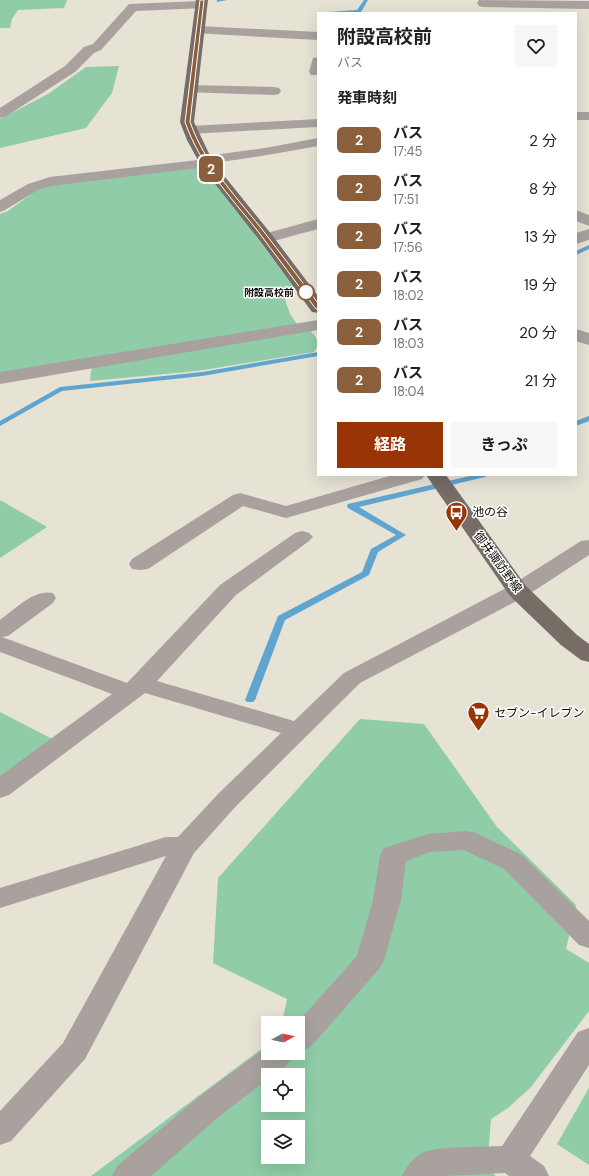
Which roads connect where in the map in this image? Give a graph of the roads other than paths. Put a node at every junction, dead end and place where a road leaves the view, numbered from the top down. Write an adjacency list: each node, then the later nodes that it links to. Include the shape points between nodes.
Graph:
1 (202, 2): 4 (main road); 8 (street, via 133,7 97,47 89,50 70,69)
2 (483, 5): 3 (street)
3 (589, 5)
4 (198, 30): 5 (street); 6 (main road)
5 (317, 36)
6 (191, 89): 7 (street); 12 (main road, via 188,122)
7 (274, 91)
8 (0, 114)
9 (577, 116): 10 (street)
10 (589, 116)
11 (317, 123): 12 (street)
12 (190, 130): 14 (main road)
13 (317, 142): 14 (street)
14 (206, 161): 15 (street, via 50,182 33,187); 20 (main road)
15 (0, 207)
16 (577, 216): 17 (street)
17 (589, 221)
18 (317, 224): 20 (street)
19 (589, 234): 21 (street)
20 (266, 238): 22 (main road)
21 (577, 239)
22 (317, 307)
23 (317, 325): 26 (street)
24 (577, 334): 25 (street)
25 (589, 340)
26 (1, 379)
27 (412, 476): 31 (street, via 286,512 240,499)
28 (437, 476): 32 (main road, 御井諏訪野線)
29 (302, 537): 37 (street, via 228,590)
30 (589, 546): 32 (street)
31 (140, 564)
32 (518, 591): 36 (main road, 御井諏訪野線, via 569,640); 38 (street, via 352,678)
33 (45, 598): 34 (street)
34 (0, 630)
35 (0, 644): 37 (street)
36 (589, 655)
37 (136, 688): 38 (street); 39 (street)
38 (298, 730): 40 (street)
39 (0, 790)
40 (184, 847): 41 (street, via 166,846); 46 (street, via 74,1051)
41 (0, 898)
42 (589, 938): 43 (street, via 513,862 466,840 428,843 393,855 387,900 370,960)
43 (305, 1034)
44 (589, 1040): 47 (street)
45 (271, 1060): 48 (street, via 211,1105)
46 (0, 1132)
47 (522, 1167): 49 (street, via 433,1163)
48 (128, 1176)
49 (418, 1176)

